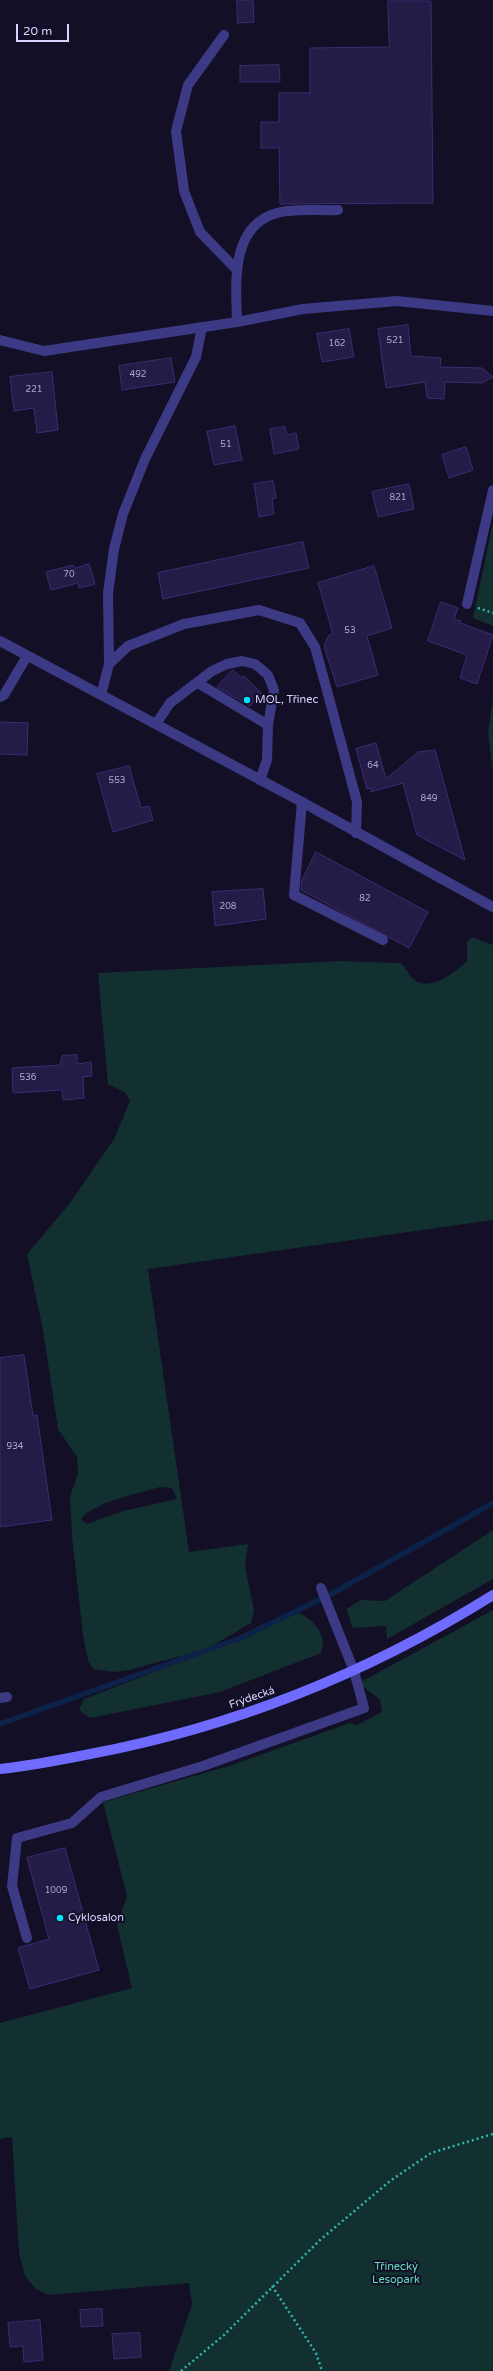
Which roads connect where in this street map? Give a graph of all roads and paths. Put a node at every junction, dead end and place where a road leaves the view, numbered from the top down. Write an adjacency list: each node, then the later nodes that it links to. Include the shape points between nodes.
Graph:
1 (224, 35): 3 (street, via 188,85 176,131 184,192 200,232)
2 (338, 210): 3 (street, via 278,212 258,221 249,231)
3 (235, 268): 5 (street)
4 (493, 311): 5 (street, via 397,301 303,309)
5 (237, 322): 6 (street)
6 (202, 327): 7 (street, via 44,350); 12 (street, via 196,357 145,459 123,514 114,549 108,593)
7 (0, 340)
8 (493, 490): 9 (street)
9 (467, 604)
10 (0, 641): 11 (street)
11 (27, 656): 14 (street); 15 (street)
12 (109, 664): 15 (street); 20 (street, via 128,646 184,624 259,610 300,623 315,647 357,802)
13 (198, 683): 16 (street, via 170,703); 17 (street); 17 (street, via 227,664 242,661 255,664 268,675 274,690)
14 (1, 695)
15 (101, 695): 16 (street)
16 (156, 724): 18 (street)
17 (268, 725): 18 (street, via 267,760)
18 (260, 780): 19 (street)
19 (302, 802): 20 (street); 22 (street, via 294,895)
20 (356, 833): 21 (street)
21 (493, 907)
22 (383, 940)
23 (321, 1588): 25 (street)
24 (493, 1595): 25 (main road, Frýdecká)
25 (354, 1671): 26 (main road, Frýdecká, via 252,1712 187,1732 124,1748); 27 (street, via 364,1708 203,1766 101,1796 72,1823 17,1838 12,1886)
26 (0, 1768)
27 (26, 1938)
28 (493, 2134): 29 (path, via 430,2153 390,2181 320,2240)
29 (272, 2286): 30 (path, via 224,2335); 31 (path, via 316,2353)
30 (181, 2371)
31 (322, 2371)

